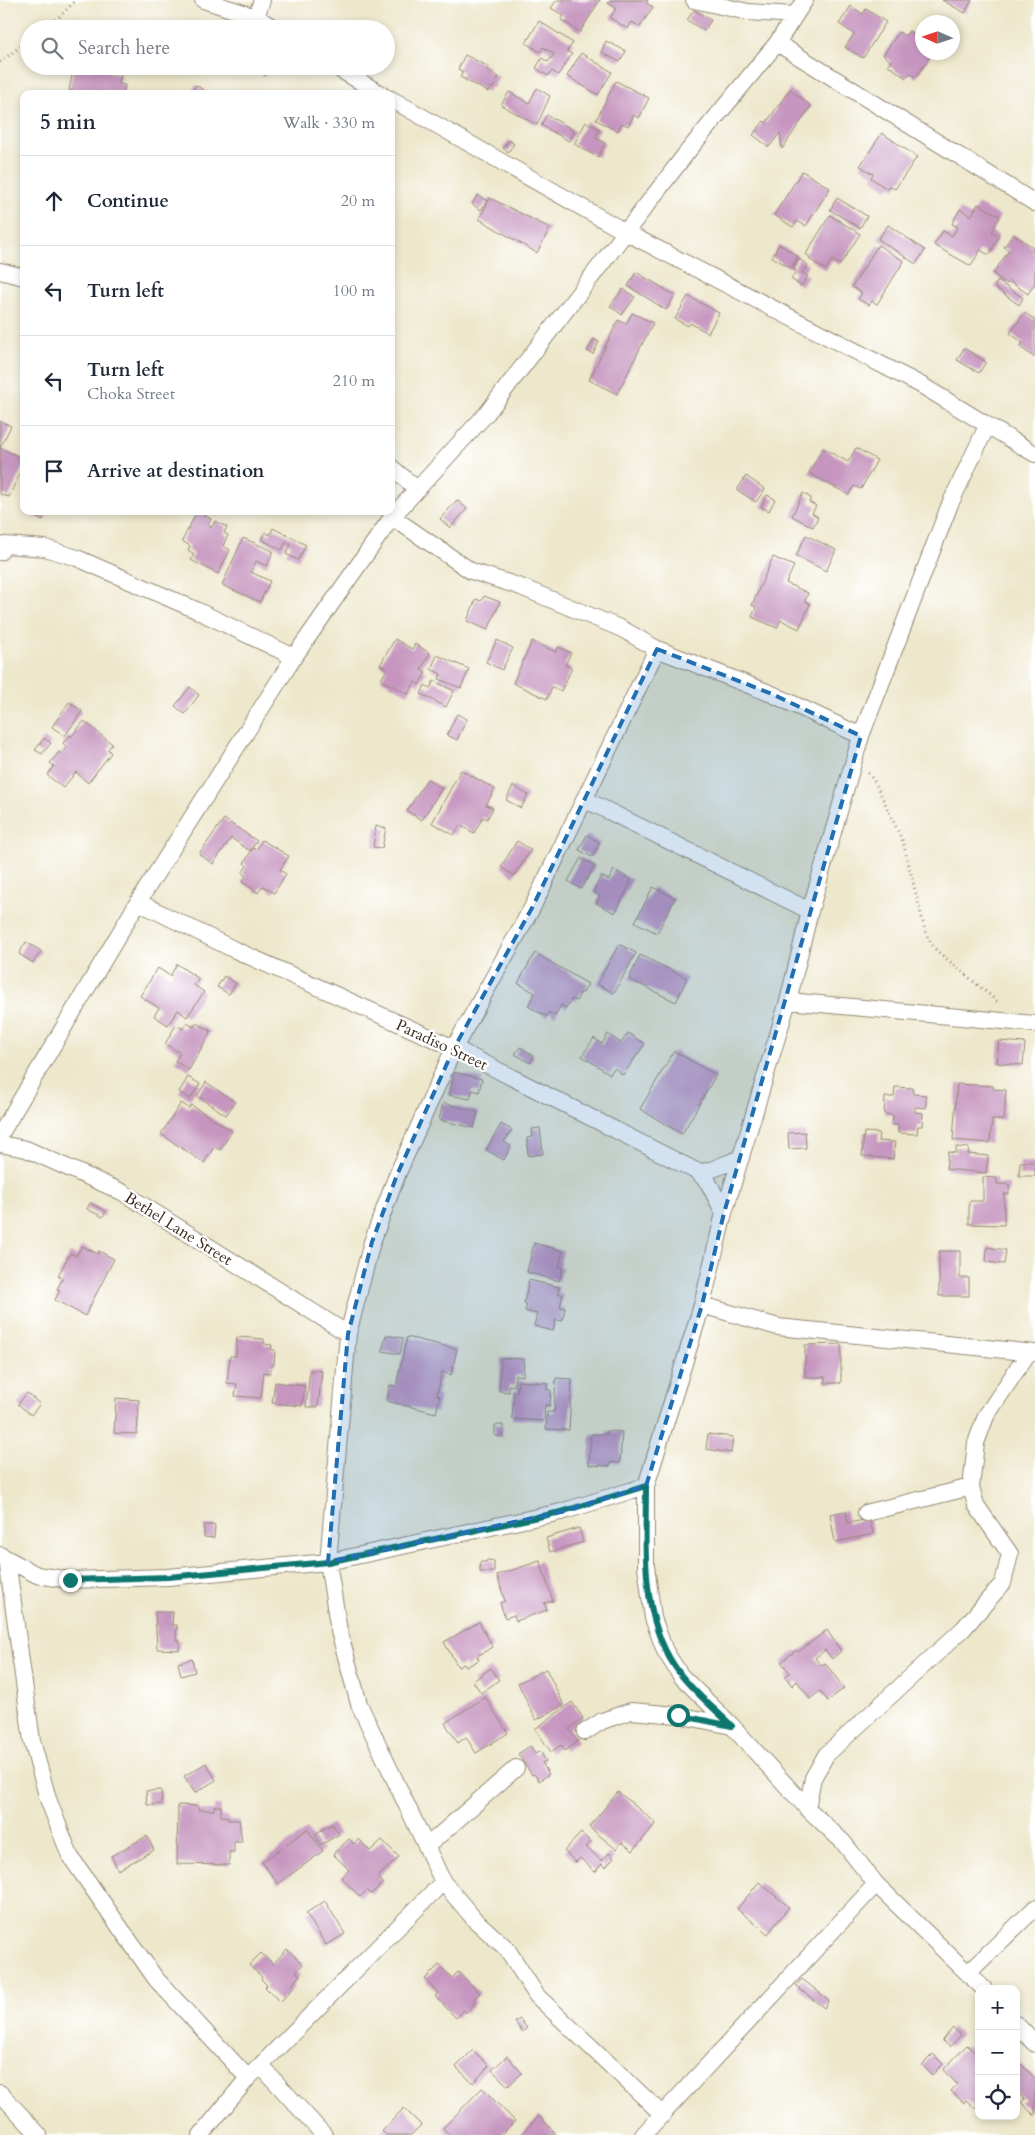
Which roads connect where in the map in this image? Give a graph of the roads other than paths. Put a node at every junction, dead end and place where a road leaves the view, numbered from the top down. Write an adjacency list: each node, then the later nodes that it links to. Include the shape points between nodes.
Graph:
1 (203, 0): 6 (street)
2 (262, 0): 6 (street)
3 (694, 0): 5 (street, via 748,12)
4 (805, 0): 5 (street)
5 (795, 15): 8 (street)
6 (256, 17): 7 (street)
7 (261, 20)
8 (777, 43): 12 (street); 13 (street, via 683,158)
9 (349, 75): 10 (street)
10 (374, 90)
11 (395, 101): 13 (street)
12 (1035, 203)
13 (627, 233): 16 (street, via 921,386); 19 (street, via 487,413)
14 (0, 271): 15 (street)
15 (20, 276)
16 (988, 426): 17 (street); 25 (street, via 950,504)
17 (1035, 454)
18 (395, 470): 19 (street)
19 (417, 489): 20 (street)
20 (395, 514)
21 (392, 517): 23 (street, via 471,571 549,598 622,629); 24 (street)
22 (2, 547): 24 (street, via 45,548 77,558)
23 (656, 649): 25 (street, via 772,694); 26 (street)
24 (294, 657): 27 (street)
25 (861, 736): 28 (street)
26 (584, 799): 28 (street); 31 (street, via 532,908)
27 (138, 902): 31 (street, Paradiso Street, via 232,949); 32 (street)
28 (810, 911): 29 (street)
29 (788, 1001): 30 (street); 34 (street)
30 (1035, 1024)
31 (454, 1048): 35 (street, Paradiso Street); 38 (street, via 397,1175 372,1242)
32 (0, 1135)
33 (0, 1144): 38 (street, Bethel Lane Street, via 26,1149 122,1192)
34 (741, 1158): 35 (street); 36 (street)
35 (698, 1172): 36 (street, Paradiso Street, via 708,1182)
36 (724, 1214): 37 (street)
37 (702, 1305): 39 (street, via 778,1327); 40 (street)
38 (348, 1334): 44 (street)
39 (1032, 1353): 41 (street, via 986,1416 976,1443)
40 (646, 1486): 44 (street, via 561,1512); 45 (street, via 646,1566 653,1618 665,1651 681,1676)
41 (971, 1487): 42 (street); 48 (street, via 976,1505 1010,1554 1002,1583 963,1629 826,1754 813,1778)
42 (866, 1513)
43 (4, 1557): 44 (street, via 37,1575 70,1580 168,1577); 58 (street, via 32,1741 48,1799 70,1856 156,1979)
44 (328, 1562): 49 (street, via 340,1632 359,1704)
45 (732, 1726): 46 (street, via 678,1715 631,1711 602,1721); 48 (street)
46 (586, 1732)
47 (516, 1768): 49 (street)
48 (807, 1808): 51 (street, via 844,1842)
49 (426, 1847): 50 (street)
50 (443, 1882): 57 (street); 60 (street, via 475,1920 507,1949 537,1996)
51 (876, 1884): 53 (street); 60 (street)
52 (1035, 1908): 53 (street)
53 (969, 1972): 54 (street)
54 (980, 1985)
55 (1020, 2028): 56 (street)
56 (1035, 2044)
57 (261, 2066): 58 (street); 63 (street)
58 (248, 2078): 62 (street)
59 (0, 2093): 61 (street)
60 (663, 2115): 64 (street)
61 (39, 2135)
62 (201, 2135)
63 (324, 2135)
64 (643, 2135)

